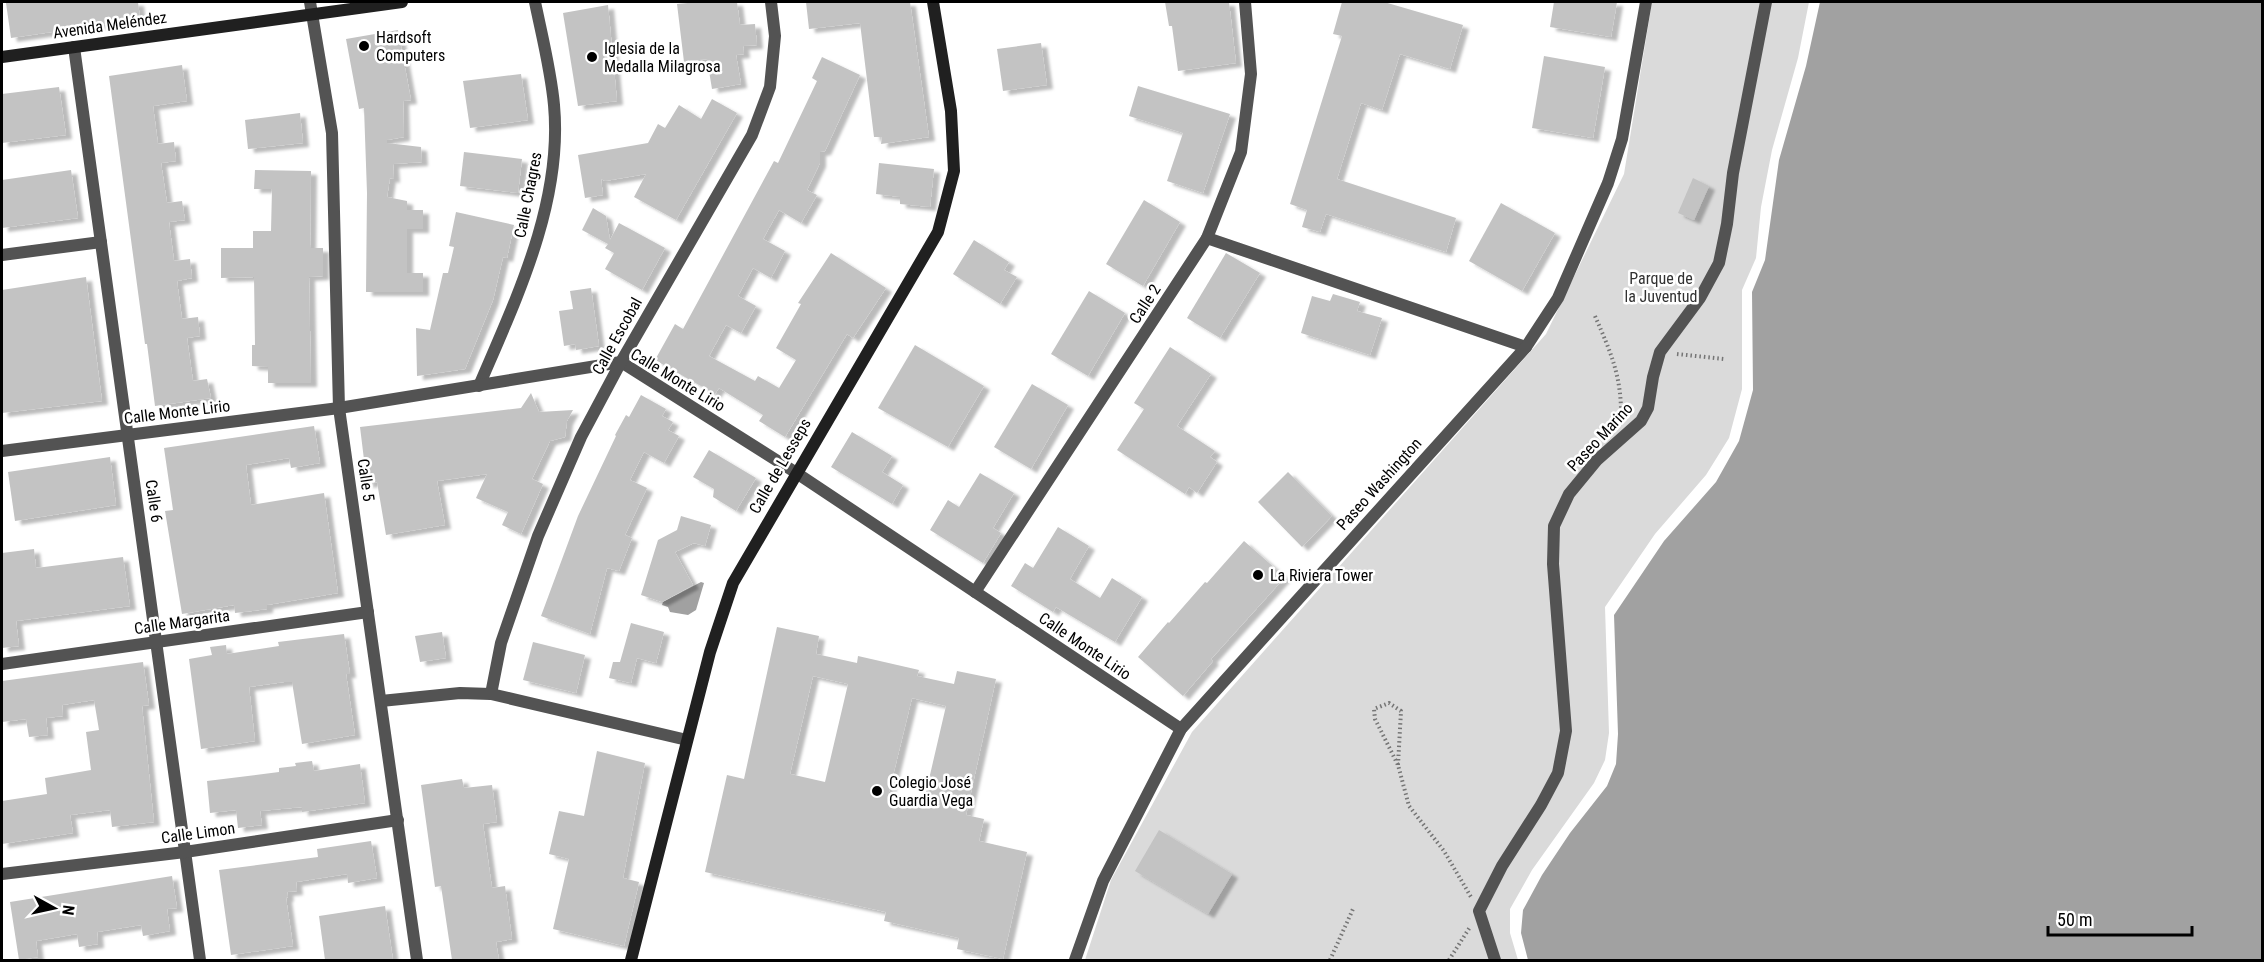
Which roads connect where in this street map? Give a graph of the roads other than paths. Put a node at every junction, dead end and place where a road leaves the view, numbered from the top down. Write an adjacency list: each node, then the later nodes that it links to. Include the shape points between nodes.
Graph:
1 (402, 2): 8 (main road, Avenida Meléndez)
2 (536, 2): 16 (street, Calle Chagres, via 554,106 554,156 530,264)
3 (771, 2): 15 (street, Calle Escobal, via 775,36 770,87 752,135)
4 (933, 2): 20 (main road, Calle de Lesseps, via 951,111 954,171 938,232)
5 (1245, 2): 11 (street, Calle 2, via 1251,74 1242,152)
6 (1646, 2): 14 (street, Paseo Washington, via 1622,138 1608,183 1558,298)
7 (1766, 2): 36 (street, Paseo Marino, via 1719,264 1700,298 1660,352 1648,408 1641,421 1597,460 1569,494 1554,526 1552,564 1566,731 1558,773 1479,911)
8 (311, 8): 9 (main road, Avenida Meléndez); 17 (street, Calle 5, via 332,133)
9 (74, 47): 10 (main road, Avenida Meléndez); 12 (street, Calle 6)
10 (2, 57)
11 (1207, 238): 14 (street); 21 (street, Calle 2)
12 (101, 242): 13 (street); 18 (street, Calle 6)
13 (2, 255)
14 (1526, 347): 27 (street, Paseo Washington)
15 (621, 362): 16 (street, Calle Monte Lirio); 20 (street, Calle Monte Lirio); 25 (street, Calle Escobal, via 581,437 538,536 501,643)
16 (479, 386): 17 (street, Calle Monte Lirio)
17 (339, 408): 18 (street, Calle Monte Lirio); 22 (street, Calle 5)
18 (128, 435): 19 (street, Calle Monte Lirio); 23 (street, Calle 6)
19 (2, 451)
20 (795, 472): 21 (street, Calle Monte Lirio); 28 (main road, Calle de Lesseps, via 733,583)
21 (975, 592): 27 (street, Calle Monte Lirio)
22 (368, 612): 23 (street, Calle Margarita); 26 (street, Calle 5)
23 (157, 643): 24 (street, Calle Margarita); 30 (street, Calle 6)
24 (2, 664)
25 (491, 694): 26 (street); 28 (street)
26 (381, 701): 29 (street, Calle 5)
27 (1181, 729): 35 (street, Paseo Washington, via 1103,881)
28 (687, 740): 34 (main road, Calle de Lesseps)
29 (398, 820): 30 (street, Calle Limon); 33 (street, Calle 5)
30 (185, 852): 31 (street, Calle Limon); 32 (street, Calle 6)
31 (2, 874)
32 (200, 960)
33 (417, 960)
34 (631, 960)
35 (1075, 960)
36 (1495, 960)

